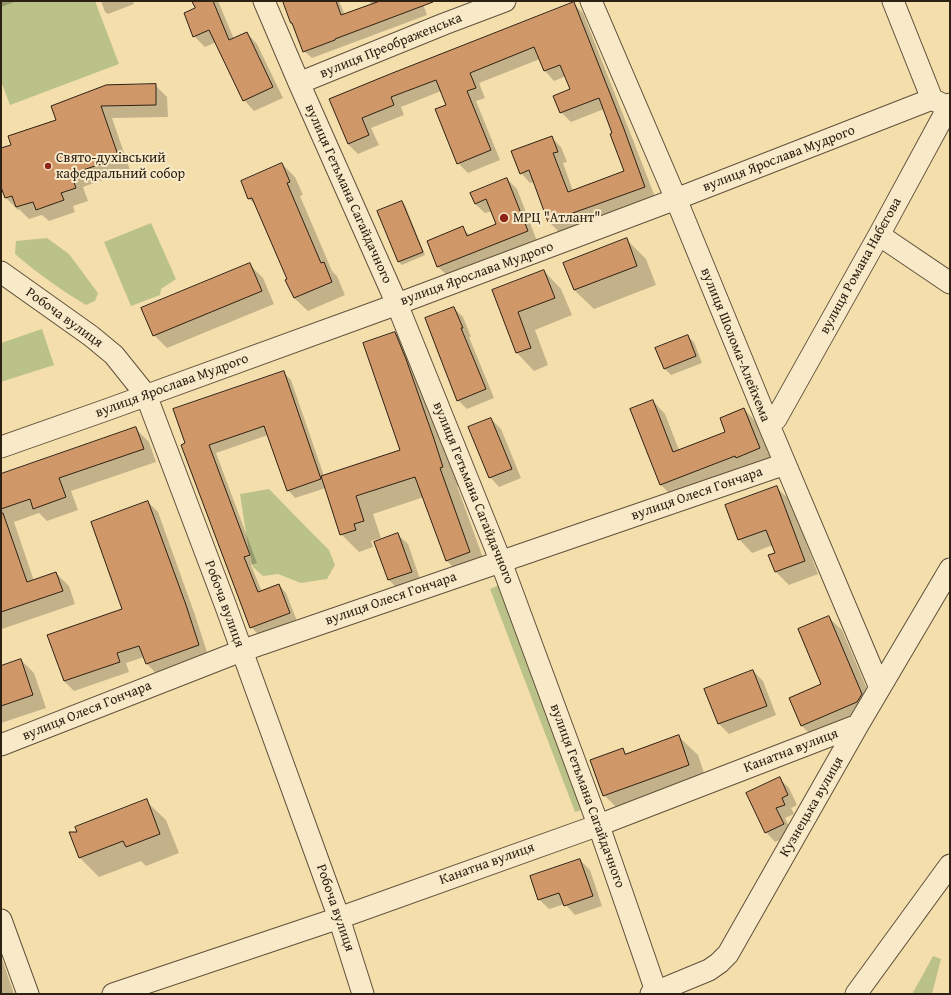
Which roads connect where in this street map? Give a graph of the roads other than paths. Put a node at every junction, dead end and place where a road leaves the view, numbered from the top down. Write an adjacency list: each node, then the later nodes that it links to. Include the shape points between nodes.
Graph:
1 (264, 1): 5 (street, вулиця Гетьмана Сагайдачного)
2 (505, 1): 5 (street, вулиця Преображенська)
3 (591, 1): 7 (street, вулиця Шолома-Алейхема)
4 (893, 1): 6 (street)
5 (299, 83): 11 (street, вулиця Гетьмана Сагайдачного)
6 (944, 103): 7 (street, вулиця Ярослава Мудрого); 8 (street, вулиця Романа Набєгова)
7 (676, 200): 11 (street, вулиця Ярослава Мудрого); 13 (street, вулиця Шолома-Алейхема)
8 (879, 235): 10 (street); 13 (street, вулиця Романа Набєгова, via 776,419)
9 (1, 272): 12 (street, Робоча вулиця, via 114,355)
10 (950, 283)
11 (397, 304): 12 (street, вулиця Ярослава Мудрого); 16 (street, вулиця Гетьмана Сагайдачного)
12 (146, 396): 14 (street, вулиця Ярослава Мудрого); 18 (street, Робоча вулиця)
13 (768, 423): 15 (street, вулиця Шолома-Алейхема)
14 (1, 447)
15 (785, 464): 16 (street, вулиця Олеся Гончара); 19 (street, вулиця Шолома-Алейхема)
16 (501, 562): 18 (street, вулиця Олеся Гончара); 22 (street, вулиця Гетьмана Сагайдачного)
17 (950, 569): 19 (street, Кузнецька вулиця)
18 (241, 651): 21 (street, вулиця Олеся Гончара); 24 (street, Робоча вулиця)
19 (880, 688): 20 (street, Кузнецька вулиця)
20 (858, 725): 22 (street, Канатна вулиця); 26 (street, Кузнецька вулиця, via 728,954 709,970)
21 (1, 746)
22 (598, 825): 24 (street, Канатна вулиця); 26 (street, вулиця Гетьмана Сагайдачного)
23 (950, 864): 30 (street)
24 (339, 918): 28 (street, Канатна вулиця); 29 (street, Робоча вулиця)
25 (1, 920): 27 (street)
26 (655, 993)
27 (28, 994)
28 (113, 994)
29 (363, 994)
30 (856, 994)

